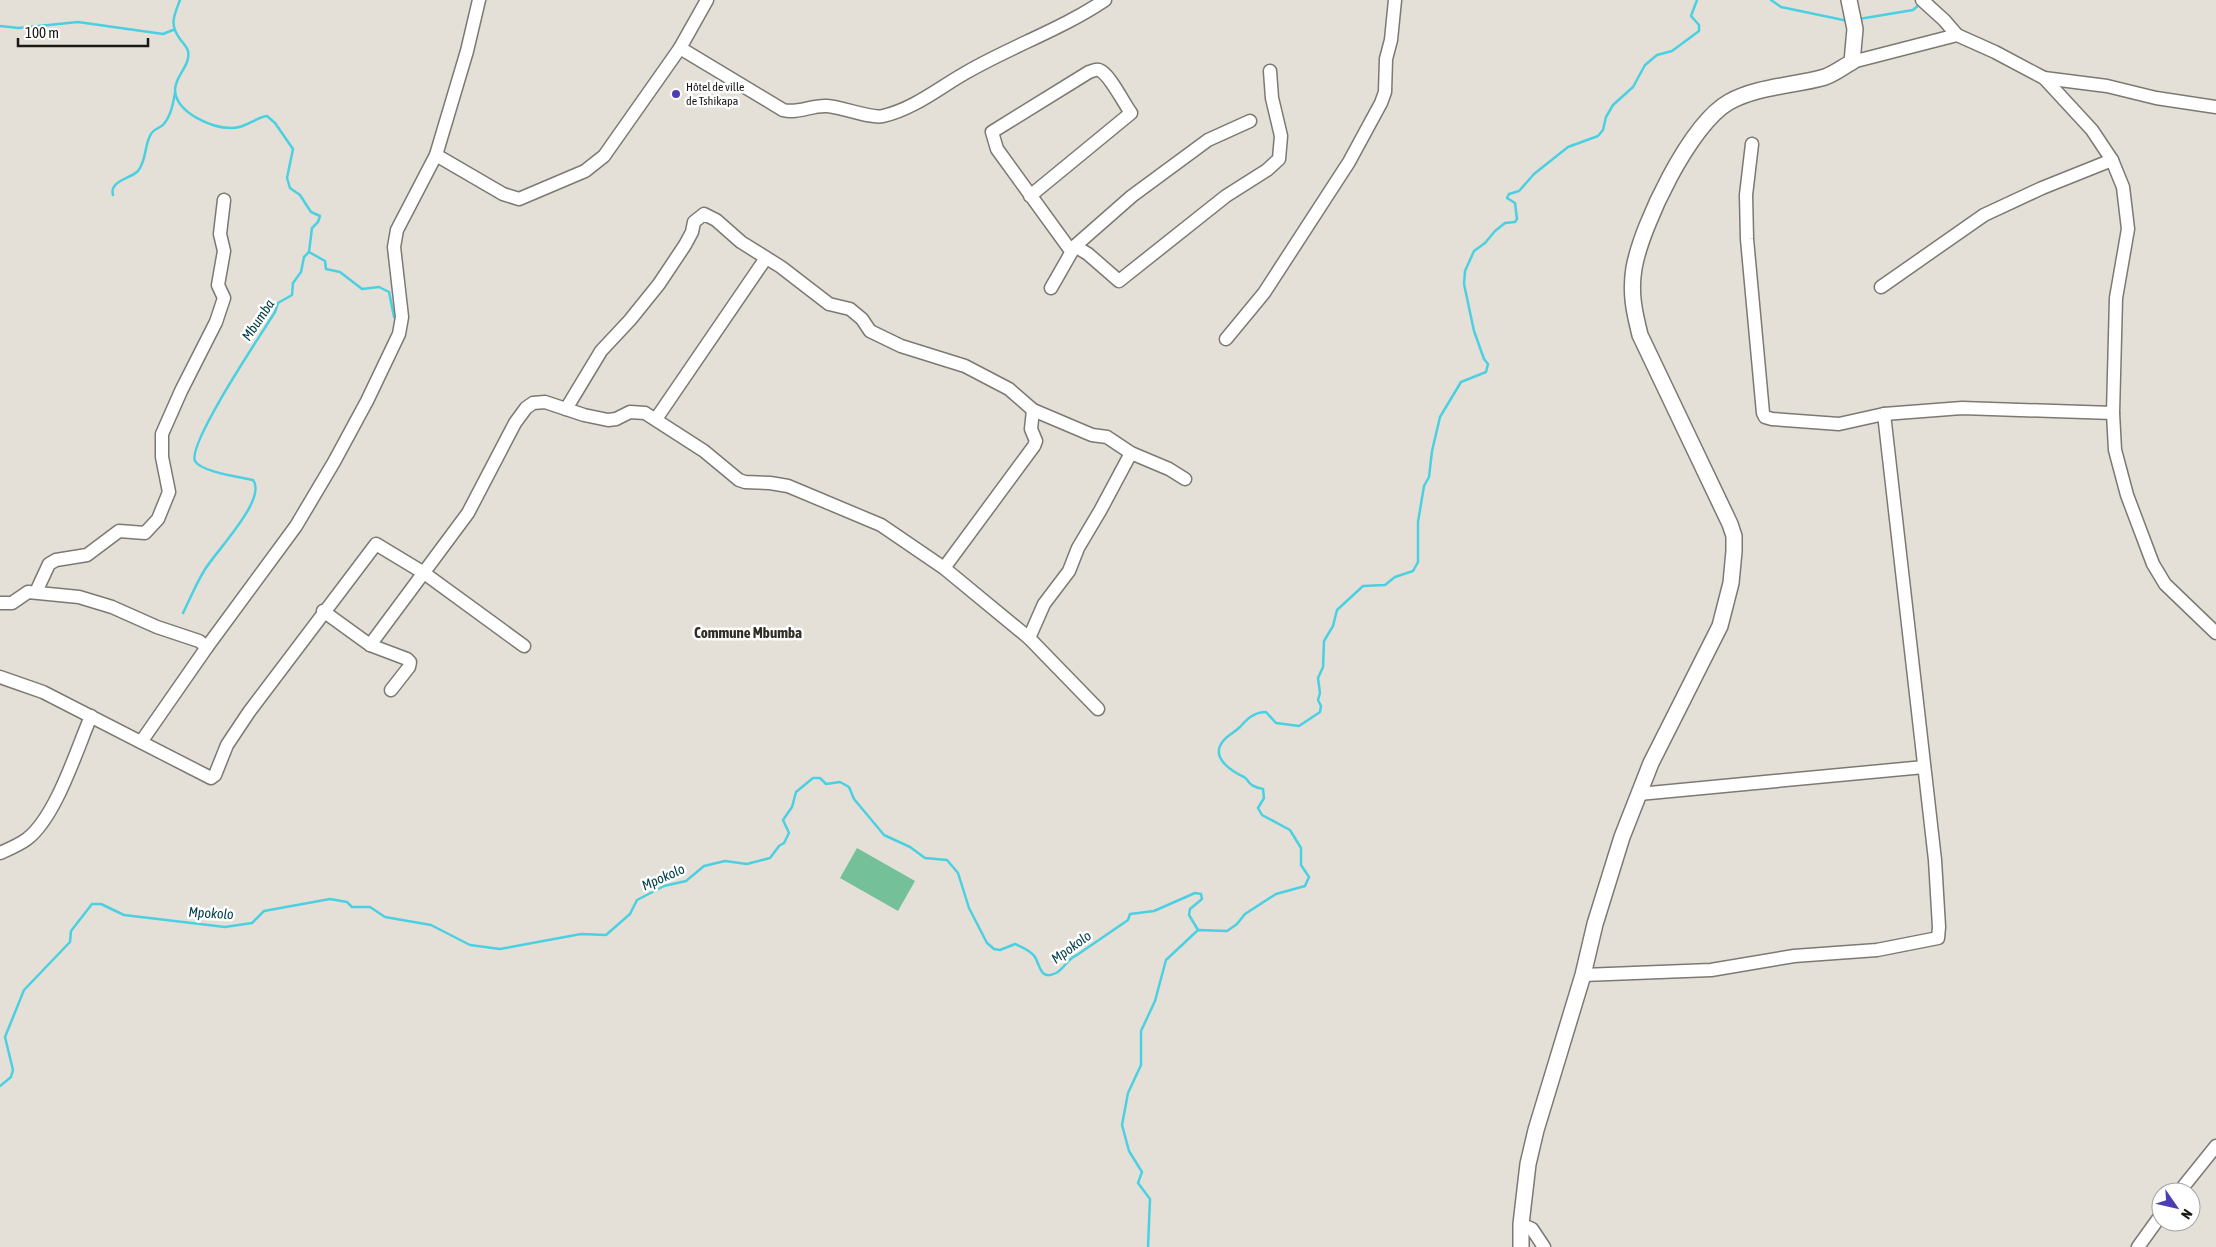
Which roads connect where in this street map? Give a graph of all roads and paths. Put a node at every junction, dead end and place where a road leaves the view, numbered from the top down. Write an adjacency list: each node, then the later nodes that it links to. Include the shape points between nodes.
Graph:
1 (479, 0): 15 (street)
2 (708, 0): 8 (street)
3 (1105, 0): 8 (street, via 1078,18 966,72 919,101 875,117 827,106 792,112 783,110)
4 (1395, 0): 23 (street, via 1386,58 1385,92 1378,109 1349,162 1264,293)
5 (1922, 0): 7 (street)
6 (1850, 5): 9 (main road, via 1855,29)
7 (1958, 36): 9 (street); 11 (street)
8 (680, 48): 15 (street, via 604,156 585,170 525,198 503,194)
9 (1852, 62): 47 (main road, via 1827,76 1759,91 1729,102 1712,117 1674,170 1650,220 1634,267 1632,303 1640,335 1734,536 1731,583 1720,626)
10 (1270, 71): 19 (street, via 1272,98 1281,136 1279,159 1268,170 1226,196 1119,281 1088,254)
11 (2044, 78): 12 (street, via 2107,86); 16 (street, via 2092,130)
12 (2216, 107)
13 (1250, 121): 19 (street, via 1208,140 1162,172)
14 (1752, 144): 27 (street, via 1746,195 1762,413 1772,419 1839,424)
15 (436, 155): 40 (street, via 397,230 394,247 402,317 393,348 334,462 296,526)
16 (2112, 160): 21 (street, via 1984,216); 26 (street, via 2123,187 2128,229 2116,298)
17 (1030, 196): 17 (street, via 997,149 992,132 1090,72 1100,70 1130,113); 19 (street)
18 (224, 200): 33 (street, via 220,234 224,251 218,285 224,298 216,322 162,434 162,457 169,492 158,519 145,533 119,531 87,555 49,564)
19 (1073, 249): 22 (street)
20 (766, 258): 24 (street, via 716,220 704,214 698,218 685,245 659,284 601,351); 25 (street, via 829,304 850,309 870,331 991,378); 28 (street)
21 (1881, 287)
22 (1051, 288)
23 (1226, 340)
24 (566, 409): 28 (street, via 608,420 630,412 645,413); 32 (street, via 545,402 526,408 510,431 468,512)
25 (1033, 410): 29 (street, via 1092,435 1107,437); 31 (street, via 1034,446)
26 (2113, 413): 27 (street, via 1962,408); 36 (street, via 2115,450 2152,564 2165,584)
27 (1884, 414): 46 (street)
28 (656, 419): 31 (street, via 704,451 739,480 788,486 813,495 881,525)
29 (1131, 453): 30 (street); 37 (street, via 1068,571 1044,604)
30 (1185, 478)
31 (944, 568): 37 (street)
32 (424, 573): 35 (street, via 376,544); 38 (street); 39 (street)
33 (36, 592): 34 (street, via 28,592 12,603); 40 (street, via 79,597 112,607)
34 (0, 603)
35 (324, 611): 38 (street); 45 (street, via 227,745 215,775 210,778)
36 (2216, 633)
37 (1029, 638): 43 (street)
38 (370, 645): 42 (street, via 407,658 410,662)
39 (524, 646)
40 (207, 647): 45 (street)
41 (0, 677): 44 (street, via 42,692)
42 (391, 690)
43 (1098, 709)
44 (91, 716): 45 (street); 48 (street, via 50,810 28,838)
45 (141, 742)
46 (1924, 767): 47 (street); 49 (street, via 1935,860 1939,926 1936,940 1877,950 1794,956 1711,970)
47 (1639, 794): 49 (main road, via 1594,924)
48 (0, 854)
49 (1584, 975): 52 (main road, via 1536,1130 1528,1164)
50 (2216, 1146): 51 (street)
51 (2187, 1182)
52 (1521, 1224): 54 (main road); 55 (street, via 1532,1229)
53 (2151, 1229): 56 (street)
54 (1521, 1247)
55 (1544, 1247)
56 (2138, 1247)

